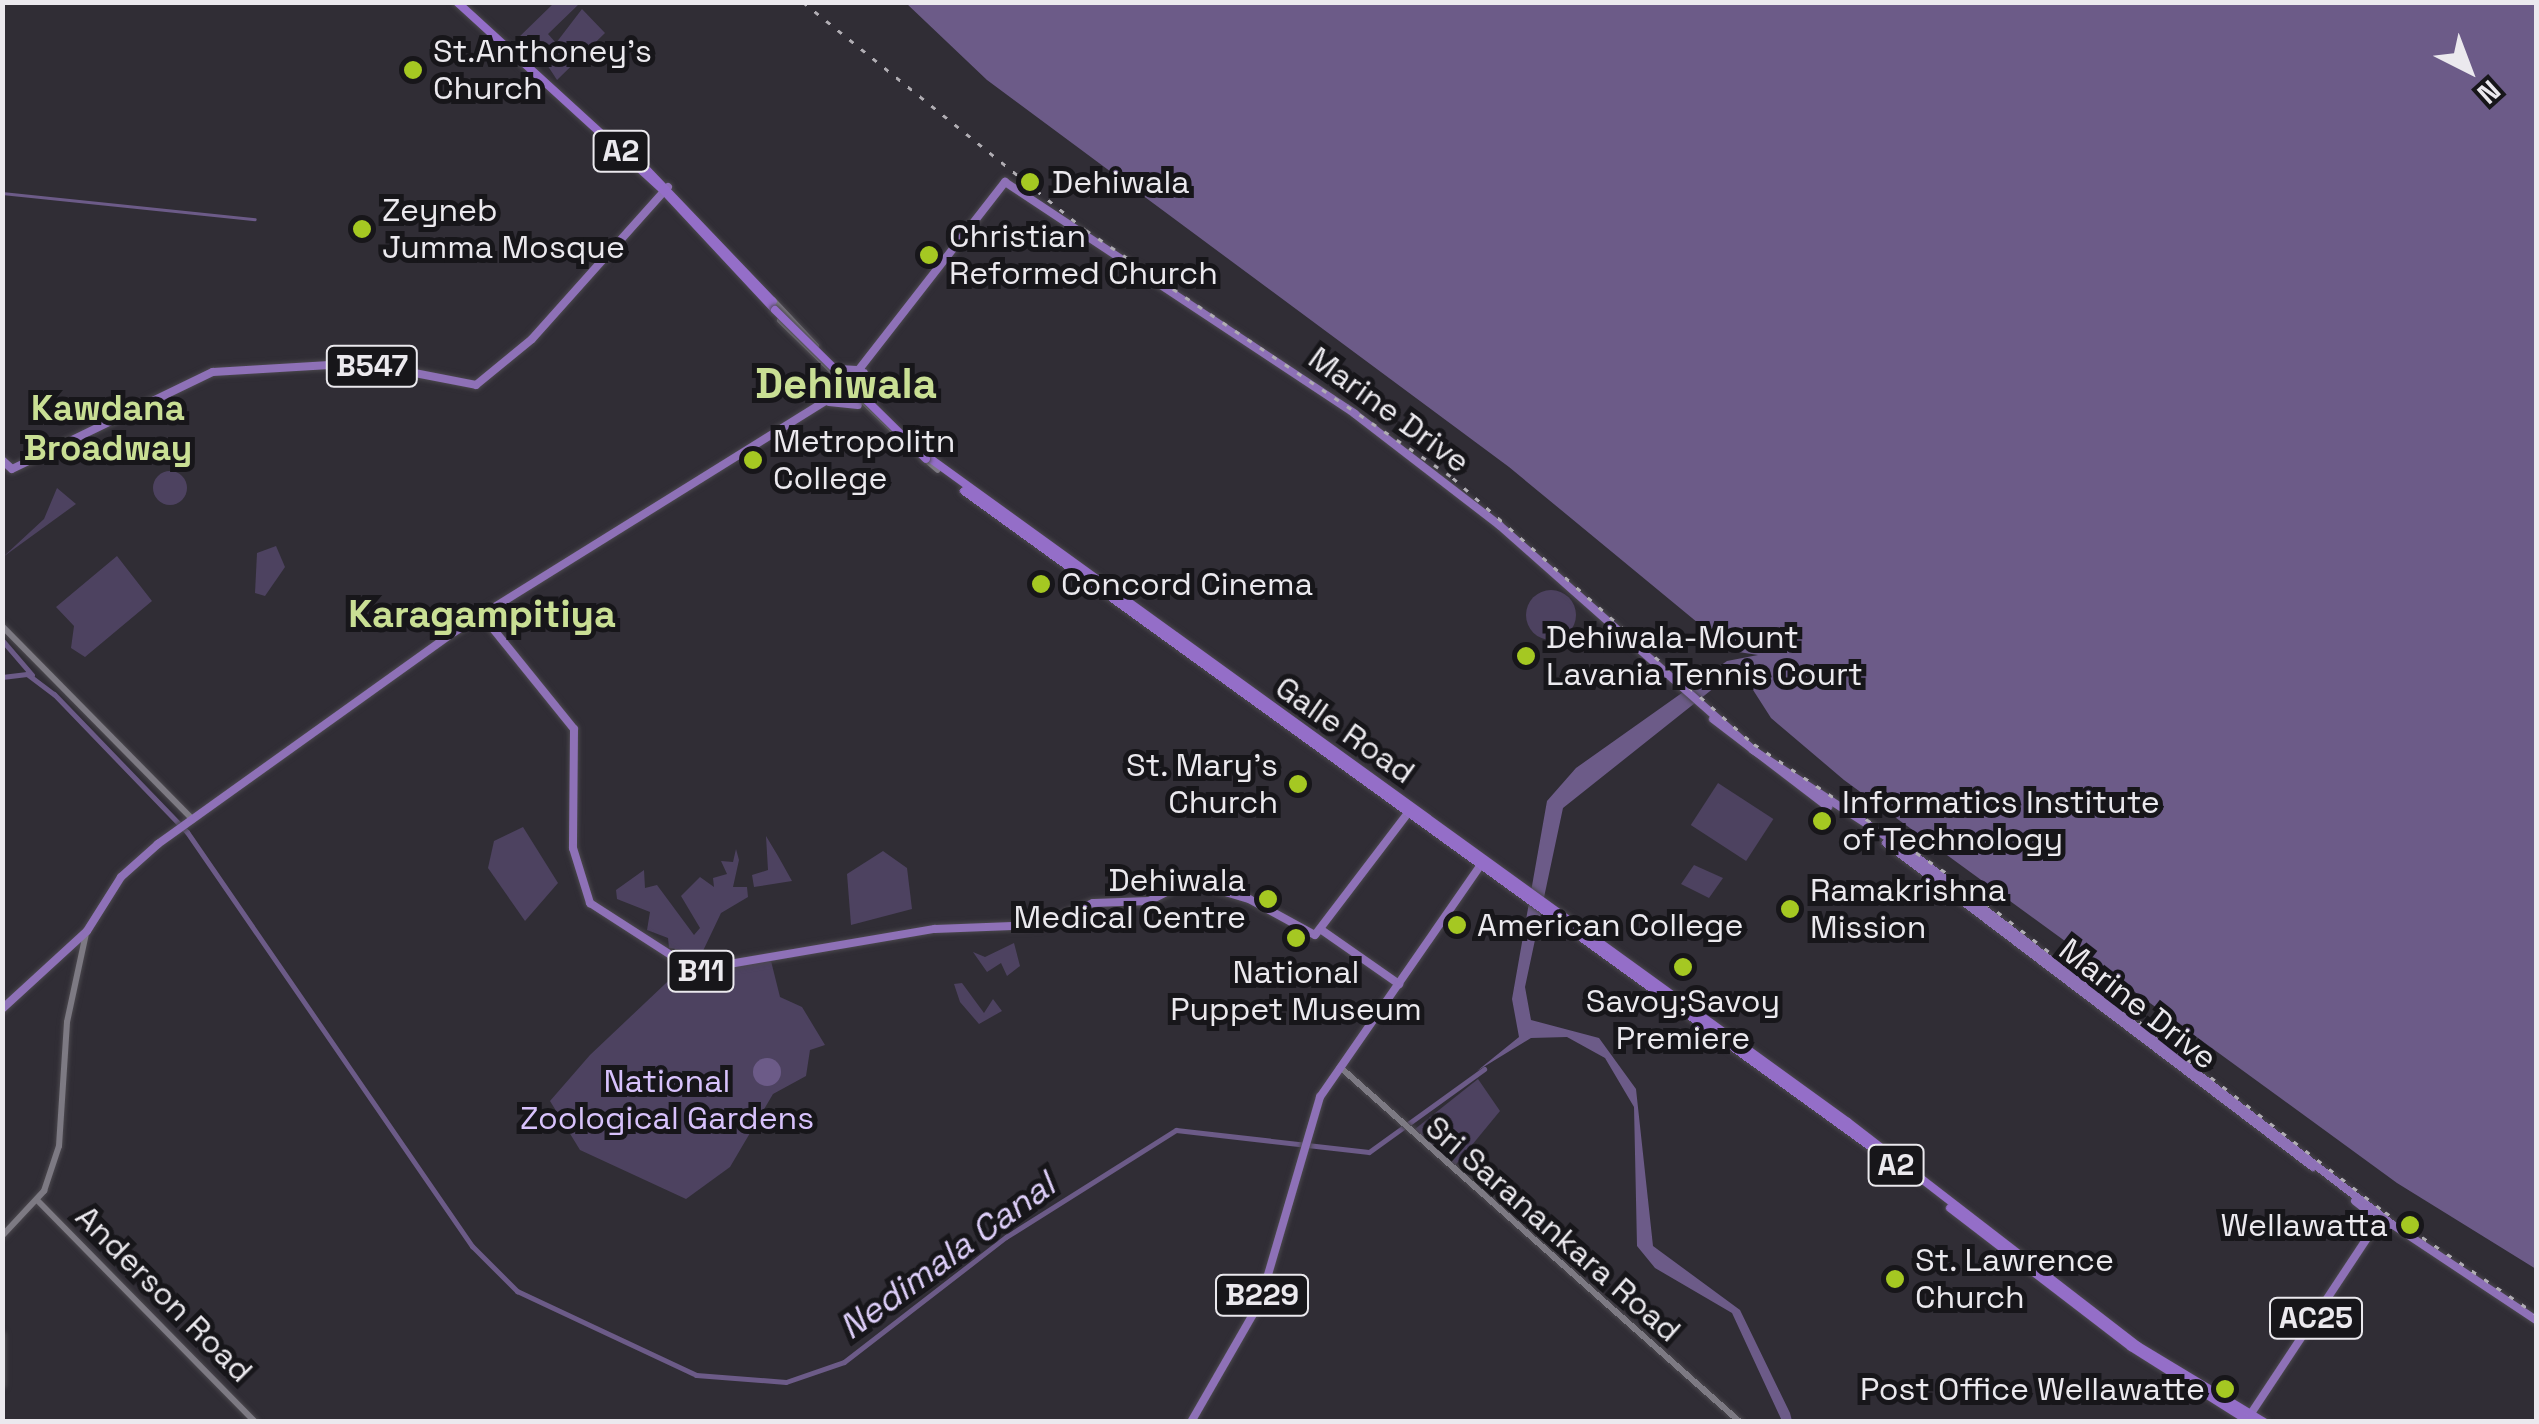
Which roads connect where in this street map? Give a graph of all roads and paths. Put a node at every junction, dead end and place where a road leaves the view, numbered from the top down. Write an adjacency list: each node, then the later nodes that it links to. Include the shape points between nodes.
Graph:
1 (461, 2): 2 (highway, Galle Road / A2)
2 (666, 189): 3 (highway, Galle Road / A2); 15 (main road, B547, via 532,339 476,385 363,364 213,372 12,469)
3 (760, 290): 4 (main road); 5 (main road); 16 (highway, Galle Road / A2, bridge)
4 (831, 361): 5 (main road); 7 (main road)
5 (822, 368): 8 (main road)
6 (865, 368): 7 (main road); 9 (main road); 11 (main road); 28 (main road, Marine Drive, via 1005,182 1265,349 1460,493 1712,718)
7 (839, 369): 9 (main road)
8 (835, 382): 10 (main road); 12 (main road)
9 (851, 382): 10 (main road); 11 (main road)
10 (843, 390): 12 (main road); 13 (main road)
11 (868, 400): 14 (main road)
12 (826, 403): 13 (main road); 17 (main road)
13 (858, 405): 14 (main road)
14 (881, 418): 16 (main road)
15 (2, 460)
16 (941, 469): 19 (highway, Galle Road / A2, via 1076,580); 21 (highway, Galle Road / A2)
17 (482, 615): 20 (main road); 23 (main road, B11, via 574,729 573,848 590,903 682,967 724,970 934,929 1038,925 1093,903 1149,901 1188,881 1248,899 1311,935)
18 (2, 626): 20 (main road)
19 (1408, 813): 21 (highway, Galle Road / A2); 23 (main road)
20 (188, 824): 22 (main road, via 121,877)
21 (1482, 863): 24 (main road, B229); 33 (highway, Galle Road / A2, via 1969,1219 2131,1347)
22 (86, 932): 25 (main road); 27 (main road, via 67,1022 62,1134)
23 (1323, 932): 24 (main road)
24 (1399, 984): 26 (main road, B229)
25 (2, 1009)
26 (1340, 1067): 35 (main road, B229, via 1304,1144 1260,1302); 36 (main road, Sri Saranankara Road, via 1399,1128)
27 (38, 1200): 29 (main road); 34 (main road, Anderson Road)
28 (2380, 1218): 30 (main road, Marine Drive); 33 (main road, AC25)
29 (2, 1236)
30 (2536, 1323)
31 (2, 1335): 32 (main road)
32 (2, 1385)
33 (2252, 1419)
34 (255, 1422)
35 (1191, 1422)
36 (1740, 1422)

